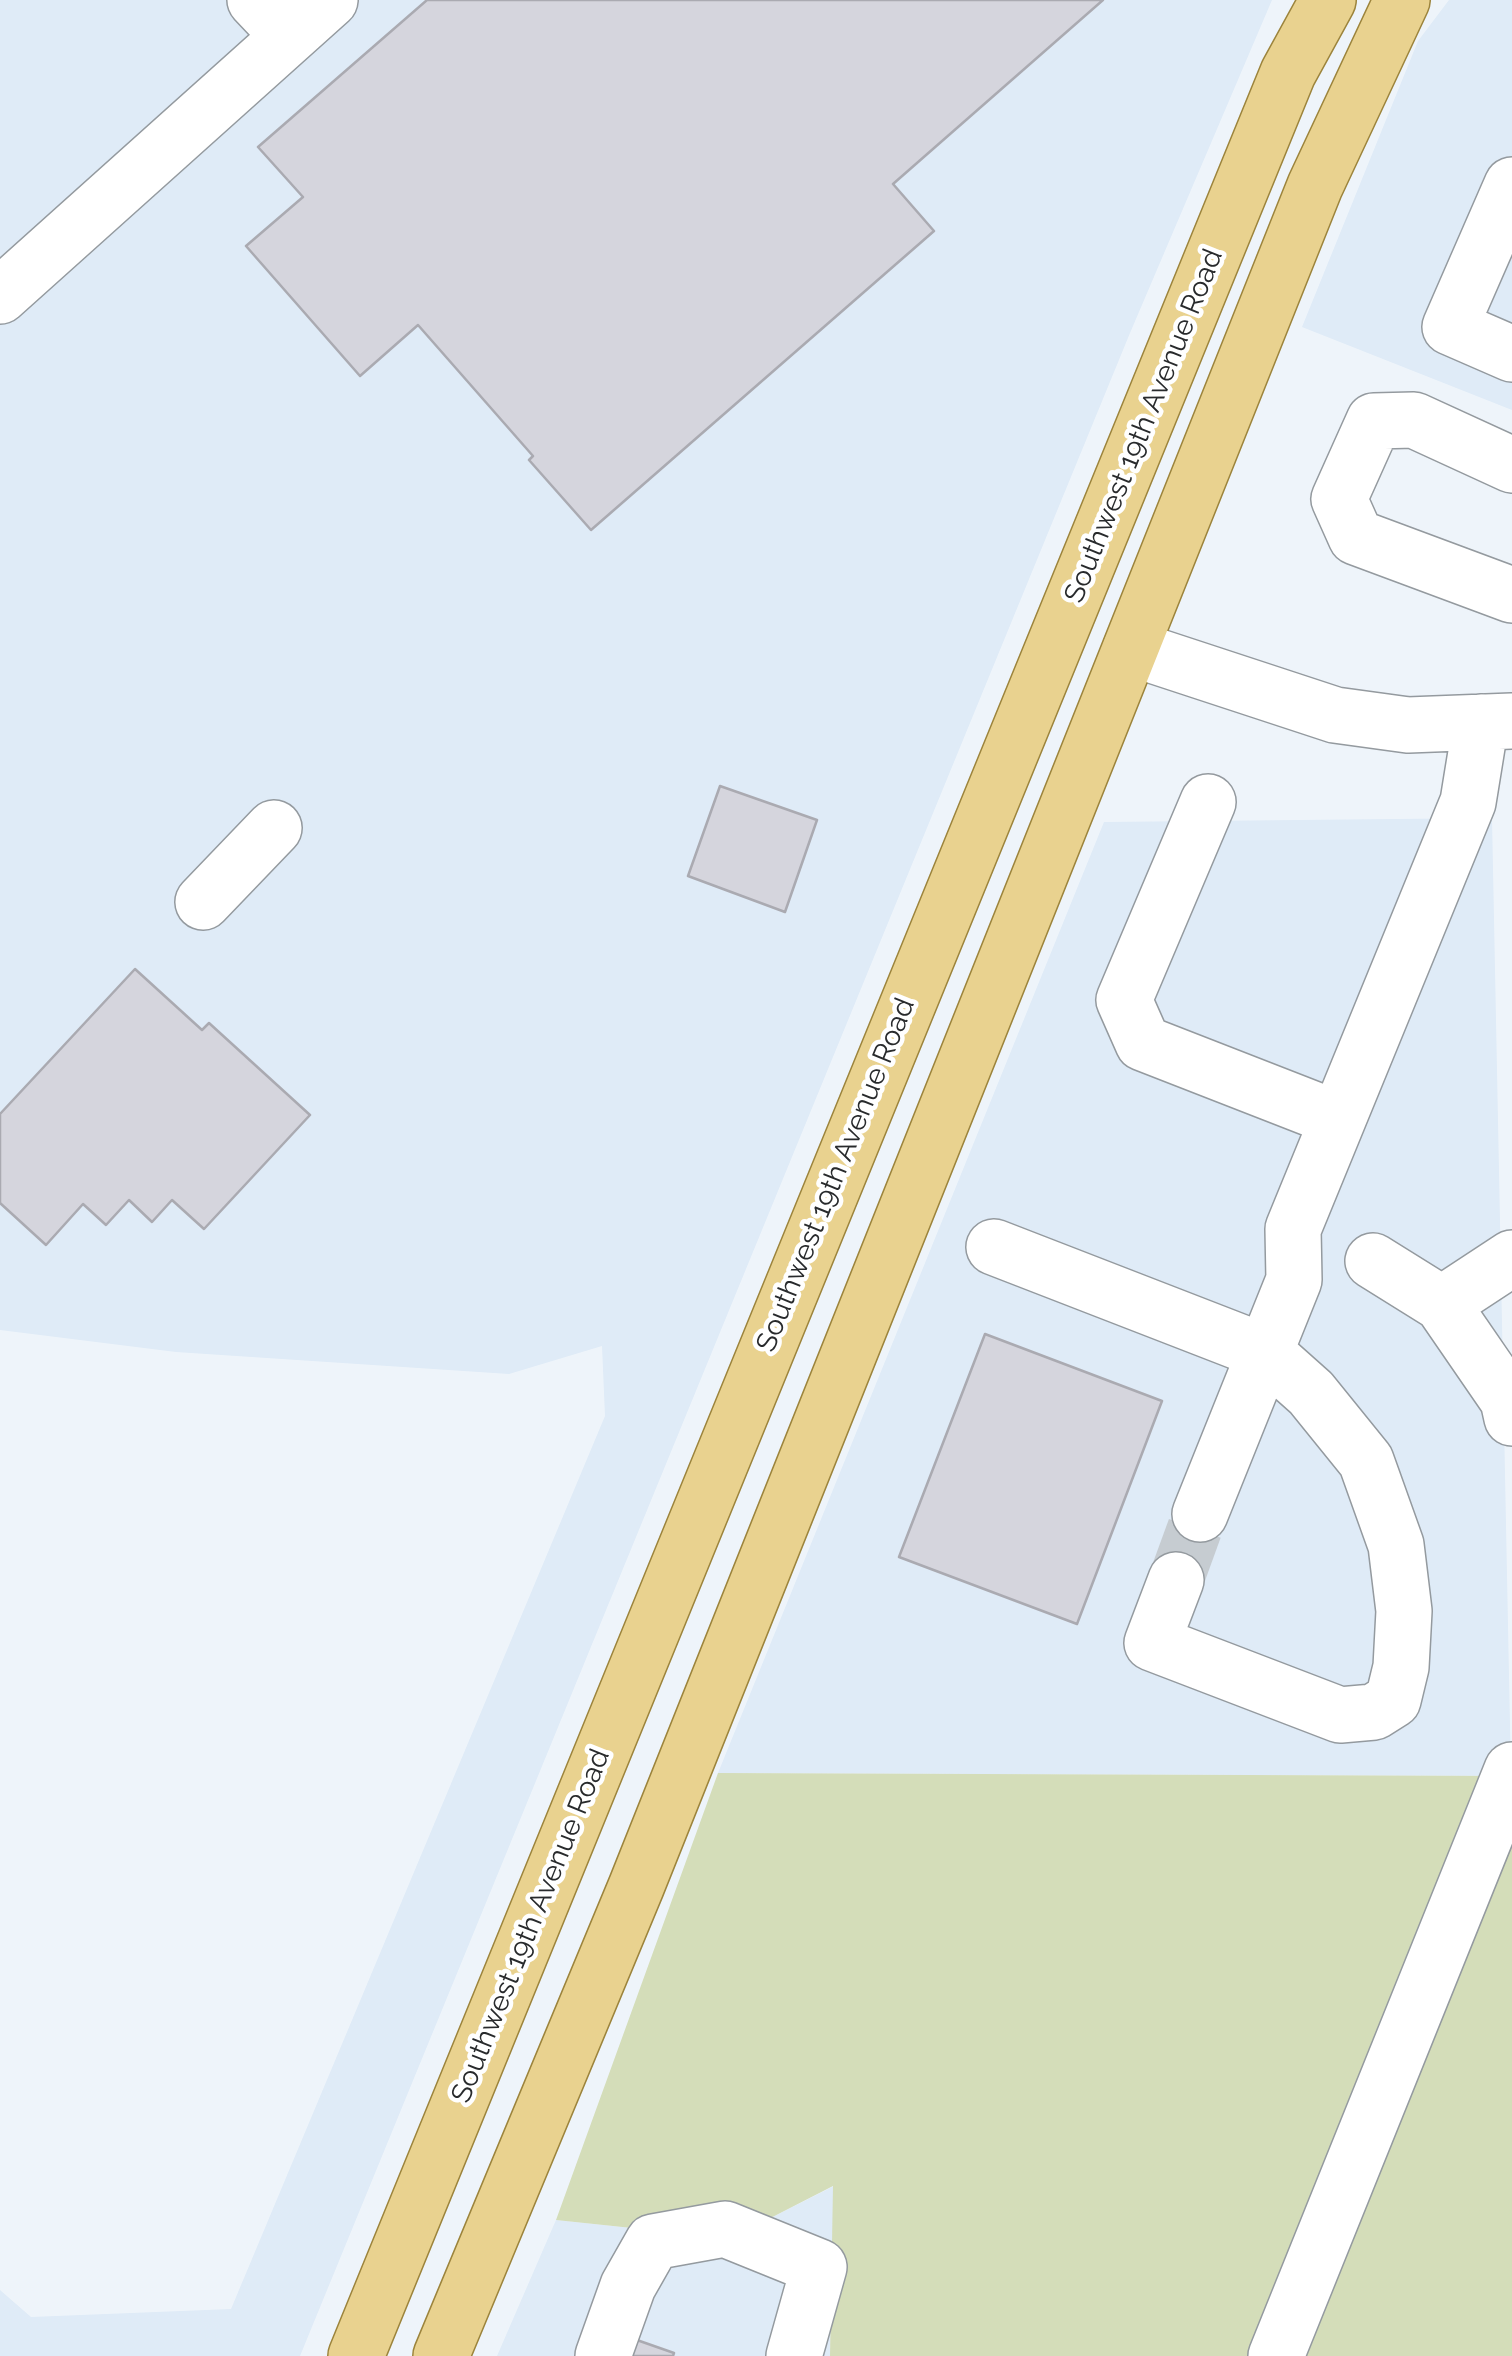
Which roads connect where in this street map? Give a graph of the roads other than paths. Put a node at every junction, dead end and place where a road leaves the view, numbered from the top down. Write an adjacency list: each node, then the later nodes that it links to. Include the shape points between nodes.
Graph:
1 (330, 0): 4 (lane)
2 (1328, 0): 25 (main road, Southwest 19th Avenue Road, via 1266,128)
3 (1402, 0): 10 (main road, via 1315,186)
4 (272, 18): 6 (lane)
5 (1512, 186): 7 (lane, via 1450,326)
6 (0, 296)
7 (1512, 354)
8 (1512, 464): 9 (lane, via 1414,420 1374,421 1339,499 1356,536)
9 (1512, 595)
10 (1132, 648): 11 (lane, via 1334,716 1408,725); 26 (main road)
11 (1497, 722): 15 (lane)
12 (1208, 802): 15 (lane, via 1124,1000 1143,1043)
13 (274, 828): 14 (lane)
14 (203, 902)
15 (1338, 1119): 20 (lane, via 1293,1228 1294,1280)
16 (994, 1247): 20 (lane)
17 (1512, 1258): 19 (lane)
18 (1373, 1261): 19 (lane)
19 (1442, 1304): 21 (lane, via 1508,1400)
20 (1265, 1352): 22 (lane); 23 (lane, via 1311,1393 1366,1462 1396,1545 1402,1595 1393,1700 1374,1712 1340,1715 1152,1643)
21 (1512, 1418)
22 (1200, 1514)
23 (1176, 1580)
24 (1512, 1770): 29 (lane)
25 (356, 2356)
26 (441, 2356)
27 (602, 2356): 28 (lane, via 653,2242 725,2230 819,2268)
28 (794, 2356)
29 (1276, 2356)

